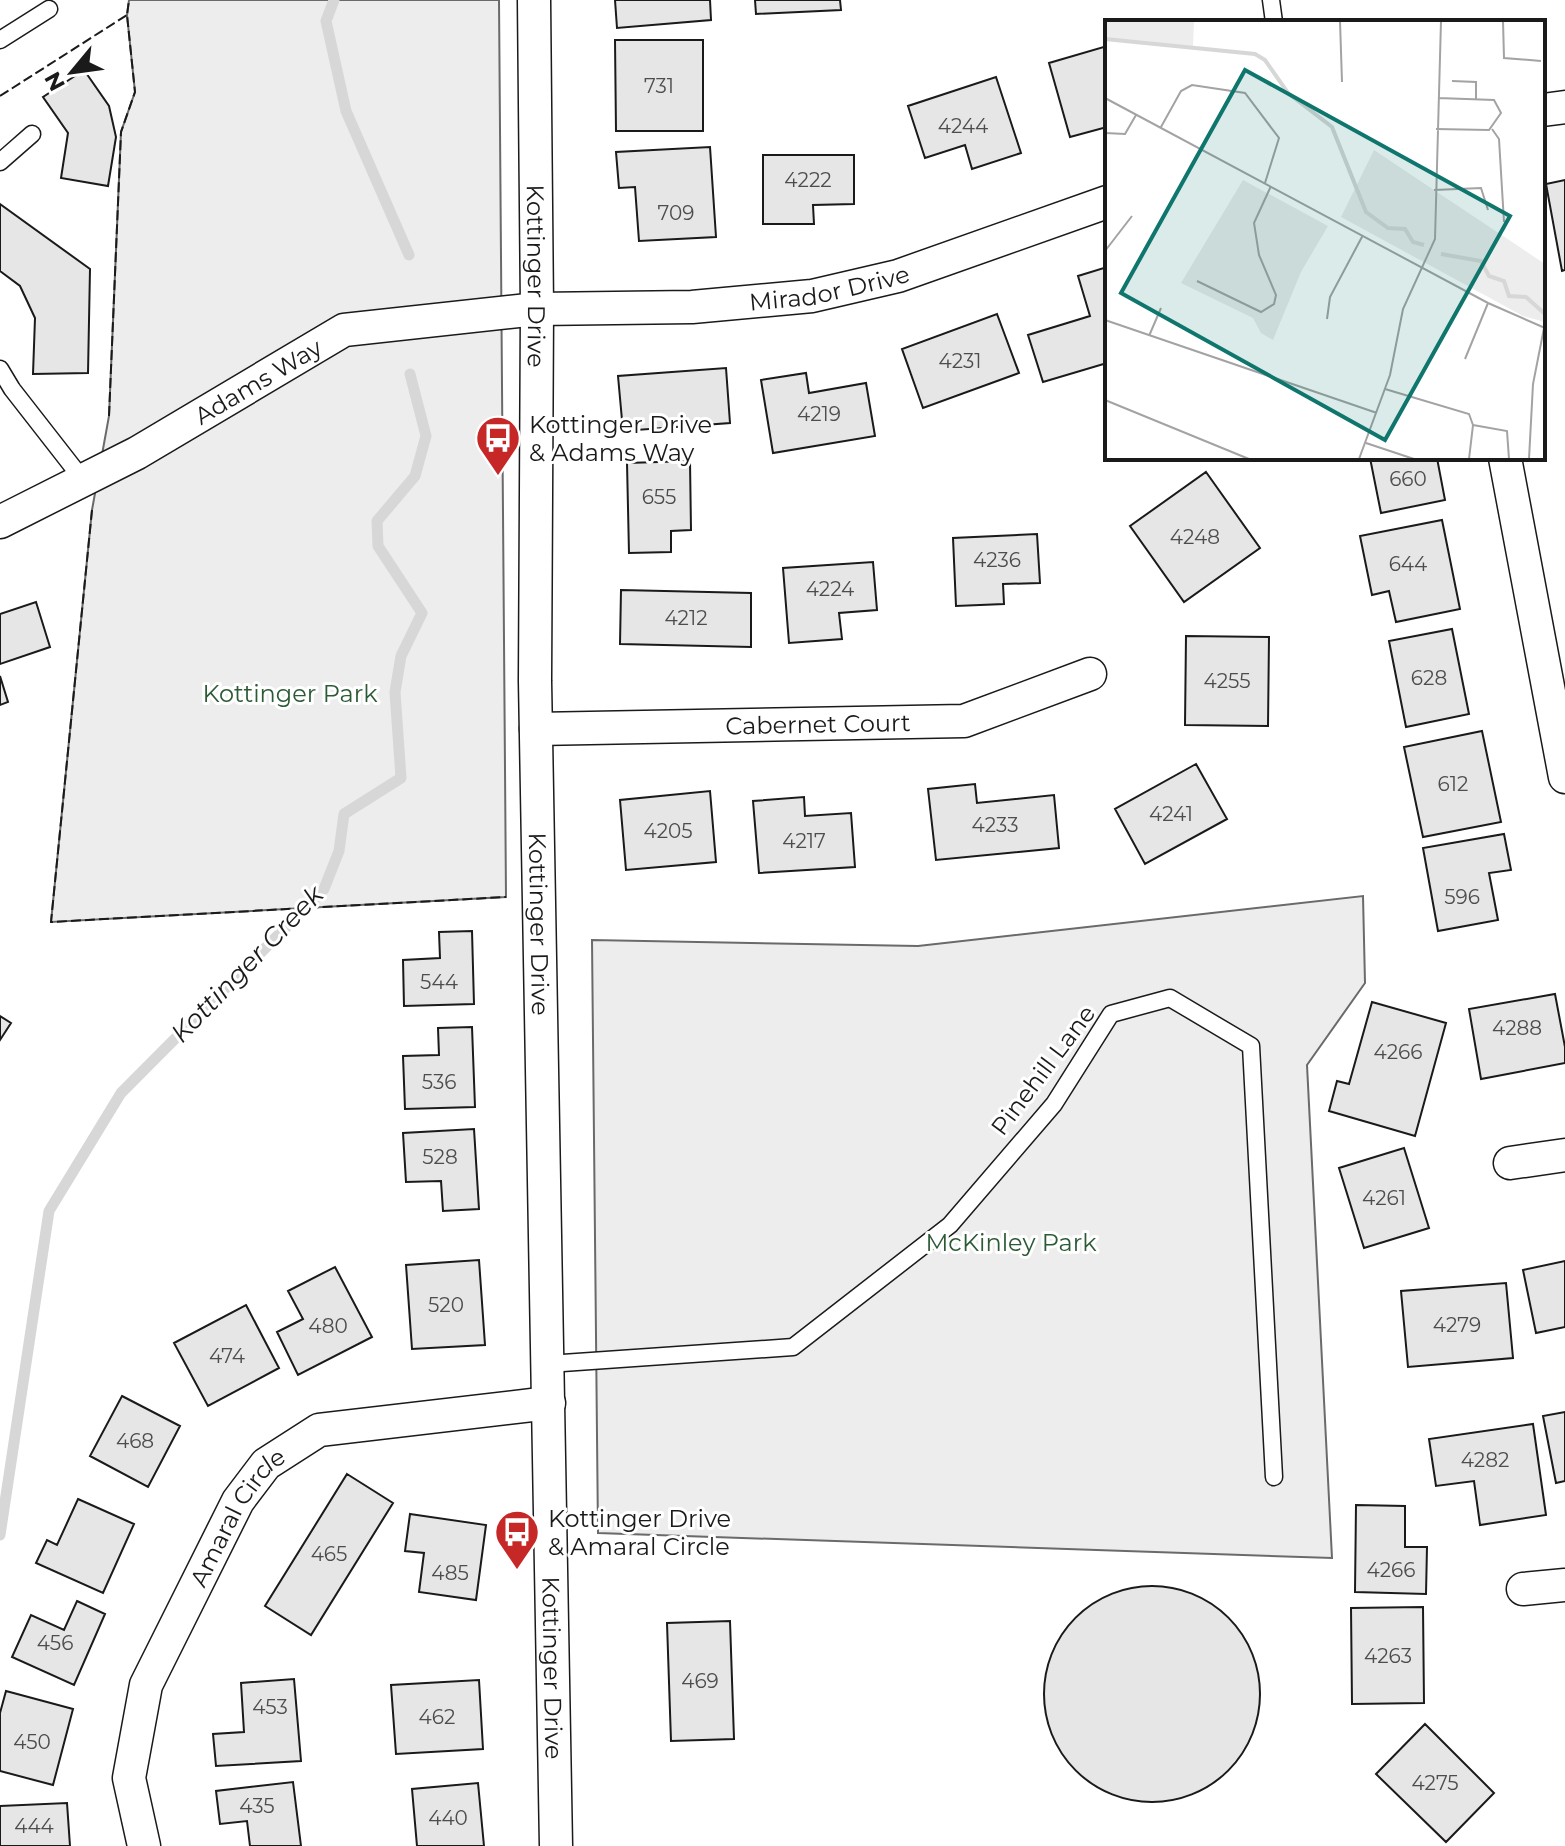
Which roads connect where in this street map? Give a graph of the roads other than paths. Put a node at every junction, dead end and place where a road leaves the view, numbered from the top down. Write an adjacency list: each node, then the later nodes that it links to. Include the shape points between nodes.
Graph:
1 (534, 0): 11 (street, Kottinger Drive)
2 (1271, 0): 4 (lane)
3 (49, 9): 5 (lane)
4 (1274, 20)
5 (0, 40)
6 (1565, 107): 7 (street)
7 (1545, 110)
8 (32, 134): 9 (lane)
9 (0, 162)
10 (1105, 203): 11 (street, Mirador Drive, via 898,276 812,296 692,307)
11 (537, 309): 14 (street, Adams Way, via 344,330); 17 (street, Kottinger Drive)
12 (0, 369): 14 (lane)
13 (1505, 460): 18 (street)
14 (83, 480): 15 (street, Adams Way)
15 (0, 522)
16 (1090, 674): 17 (street, Cabernet Court, via 964,721)
17 (536, 729): 21 (street, Kottinger Drive)
18 (1565, 777)
19 (1565, 1155): 20 (street)
20 (1510, 1163)
21 (548, 1364): 22 (street, Kottinger Drive); 23 (lane, Pinehill Lane, via 793,1347 950,1225 1054,1104 1111,1014 1170,998 1251,1046)
22 (549, 1403): 26 (street, Amaral Circle, via 319,1430 266,1464 238,1501 146,1685 129,1778); 27 (street, Kottinger Drive)
23 (1274, 1477)
24 (1565, 1585): 25 (street)
25 (1523, 1589)
26 (144, 1846)
27 (556, 1846)

